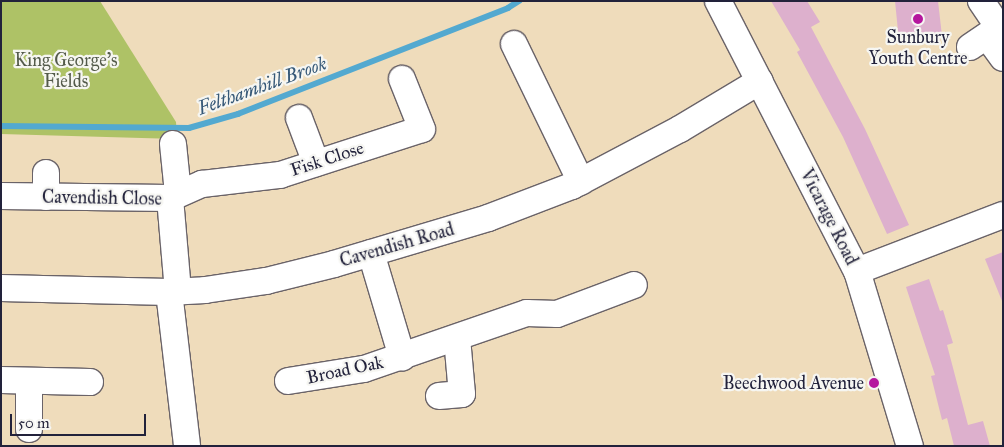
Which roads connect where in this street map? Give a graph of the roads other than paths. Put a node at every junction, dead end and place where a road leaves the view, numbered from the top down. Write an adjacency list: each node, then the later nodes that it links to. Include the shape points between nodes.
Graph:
1 (718, 1): 7 (street, Vicarage Road)
2 (982, 1): 3 (street)
3 (990, 34): 5 (street)
4 (514, 44): 11 (street)
5 (1003, 58)
6 (402, 79): 10 (street, Fisk Close, via 422,129)
7 (760, 81): 11 (street, Cavendish Road); 16 (street, Vicarage Road)
8 (298, 118): 10 (street)
9 (173, 144): 12 (street)
10 (316, 163): 12 (street, Fisk Close, via 280,175 202,184)
11 (581, 182): 15 (street, Cavendish Road, via 488,218)
12 (174, 195): 13 (street, Cavendish Close, via 46,185); 19 (street, Cavendish Close)
13 (1, 196)
14 (1003, 215): 16 (street)
15 (370, 253): 19 (street, Cavendish Road, via 266,281); 21 (street, Broad Oak)
16 (857, 271): 29 (street, Vicarage Road)
17 (634, 285): 20 (street, Broad Oak, via 557,314 527,313)
18 (1, 288): 19 (street, Cavendish Road)
19 (173, 292): 28 (street, Cavendish Close)
20 (457, 338): 21 (street, Broad Oak); 26 (street, via 462,394)
21 (402, 357): 24 (street, Broad Oak, via 364,369)
22 (1, 380): 23 (street)
23 (29, 381): 25 (street); 27 (street)
24 (288, 381)
25 (90, 382)
26 (439, 396)
27 (29, 429)
28 (188, 446)
29 (910, 446)

